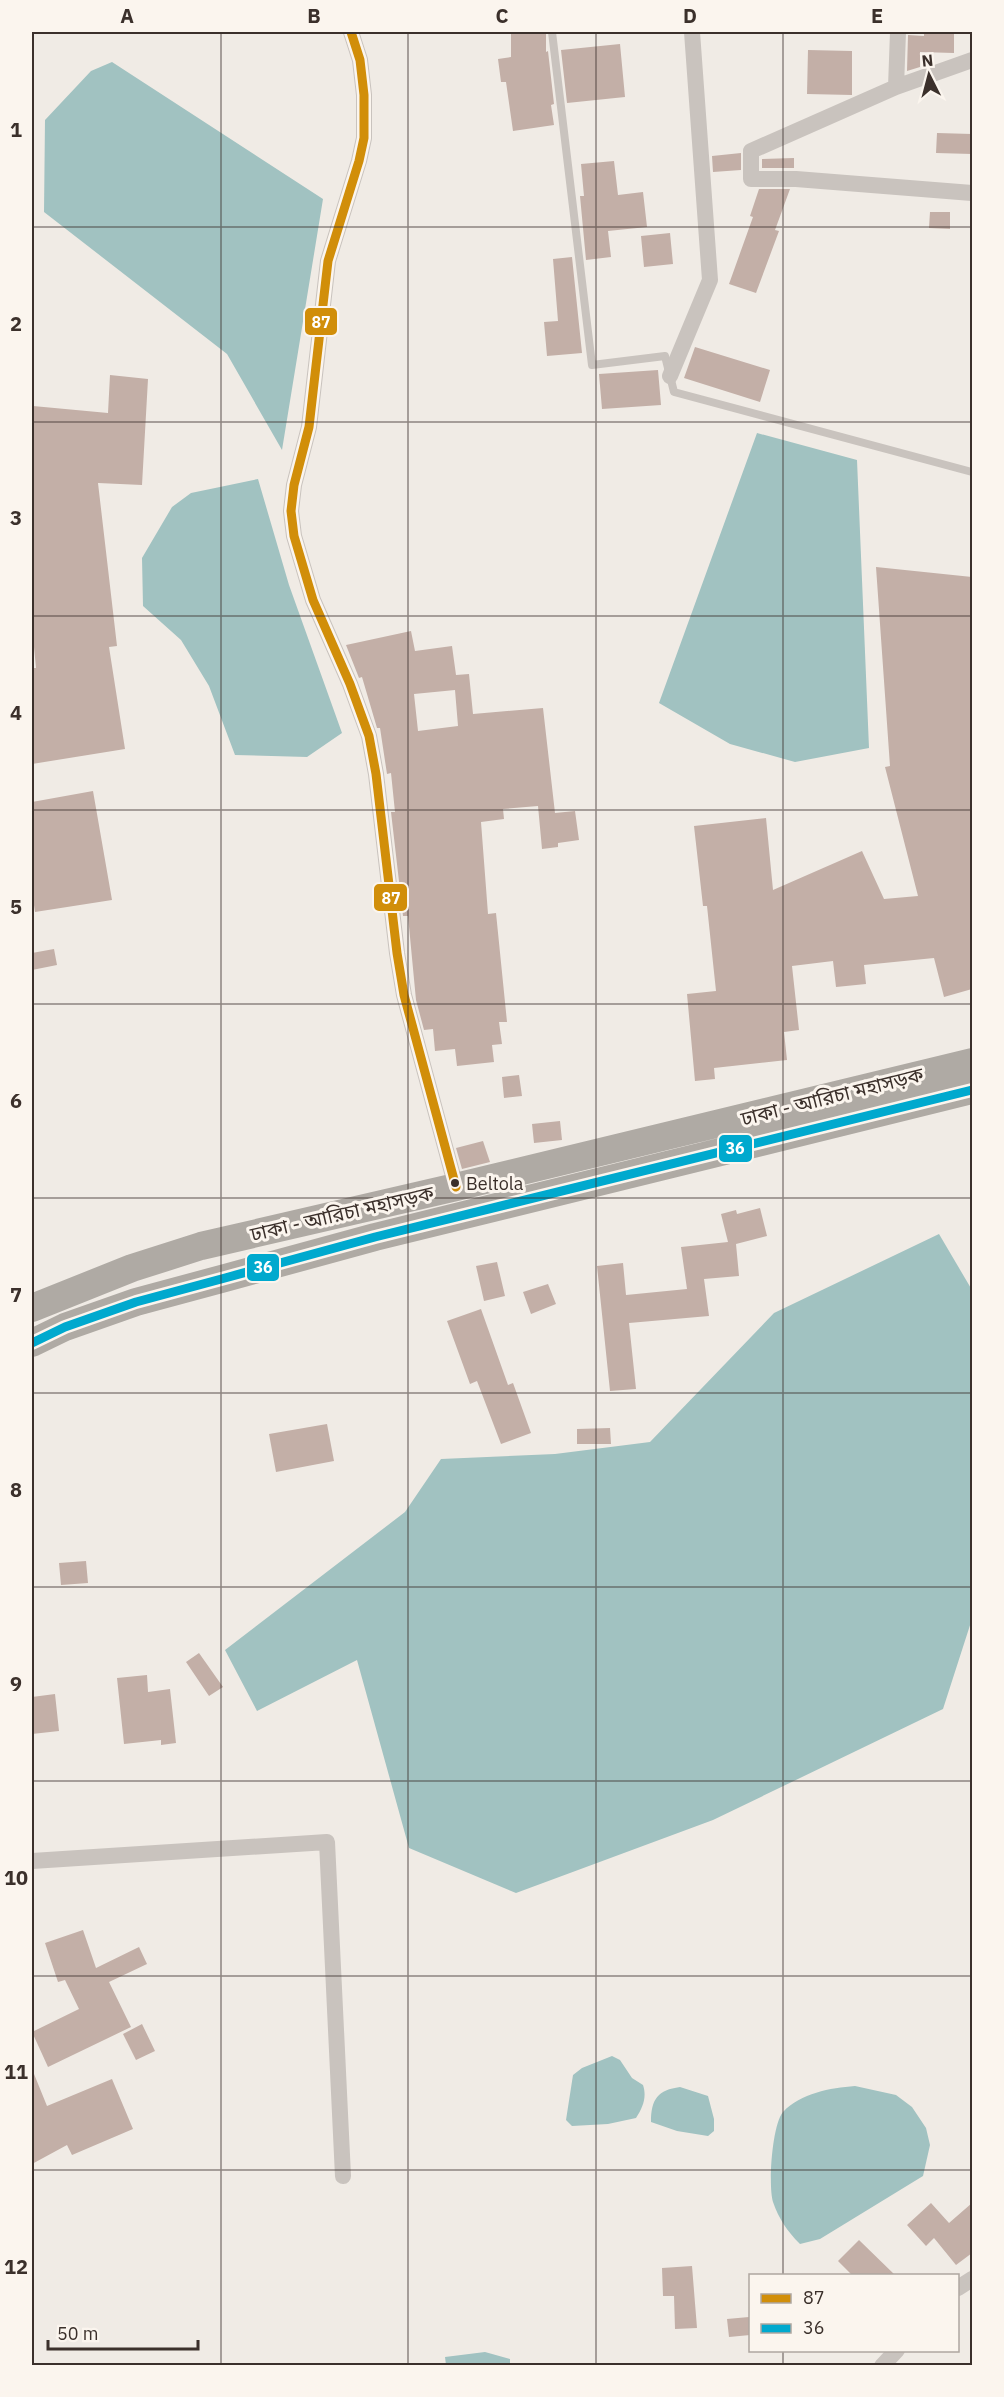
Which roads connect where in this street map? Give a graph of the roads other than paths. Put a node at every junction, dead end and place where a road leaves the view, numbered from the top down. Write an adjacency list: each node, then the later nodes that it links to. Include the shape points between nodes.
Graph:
1 (351, 32): 12 (street, via 360,60 364,138 328,261 309,427 291,511 294,536 314,600 369,736 404,995)
2 (552, 32): 8 (lane, via 592,365 665,356)
3 (692, 32): 8 (street, via 710,280)
4 (898, 32): 6 (street)
5 (972, 60): 6 (street)
6 (896, 87): 7 (street, via 751,151 751,179 796,179)
7 (972, 194)
8 (670, 376): 9 (lane, via 674,392)
9 (972, 472)
10 (972, 1062): 12 (highway, ঢাকা - আরিচা মহাসড়ক)
11 (972, 1090): 14 (highway, via 387,1234 136,1302)
12 (456, 1187): 13 (highway, ঢাকা - আরিচা মহাসড়ক, via 201,1246 132,1268)
13 (32, 1308)
14 (32, 1343)
15 (32, 1862): 16 (street, via 327,1842)
16 (343, 2176)
17 (972, 2279): 18 (street)
18 (959, 2287)
19 (895, 2352): 20 (street)
20 (882, 2366)

